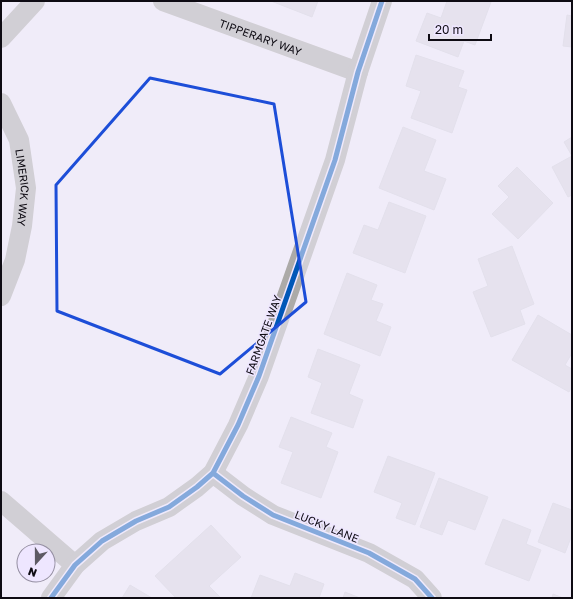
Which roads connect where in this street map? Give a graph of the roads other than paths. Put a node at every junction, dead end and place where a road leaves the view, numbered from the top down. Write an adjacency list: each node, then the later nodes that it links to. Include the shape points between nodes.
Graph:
1 (35, 1): 4 (street)
2 (163, 1): 5 (street, TIPPERARY WAY)
3 (382, 1): 5 (street, FARMGATE WAY)
4 (1, 38)
5 (358, 72): 8 (street, FARMGATE WAY, via 336,160 259,376 238,425)
6 (1, 103): 7 (street, LIMERICK WAY, via 19,140 26,188 15,260)
7 (1, 296)
8 (213, 473): 10 (street, FARMGATE WAY, via 169,507 136,520 102,541); 12 (street, LUCKY LANE, via 273,515 369,553 415,579)
9 (1, 501): 10 (street)
10 (75, 564): 11 (street, FARMGATE WAY)
11 (51, 598)
12 (432, 598)

